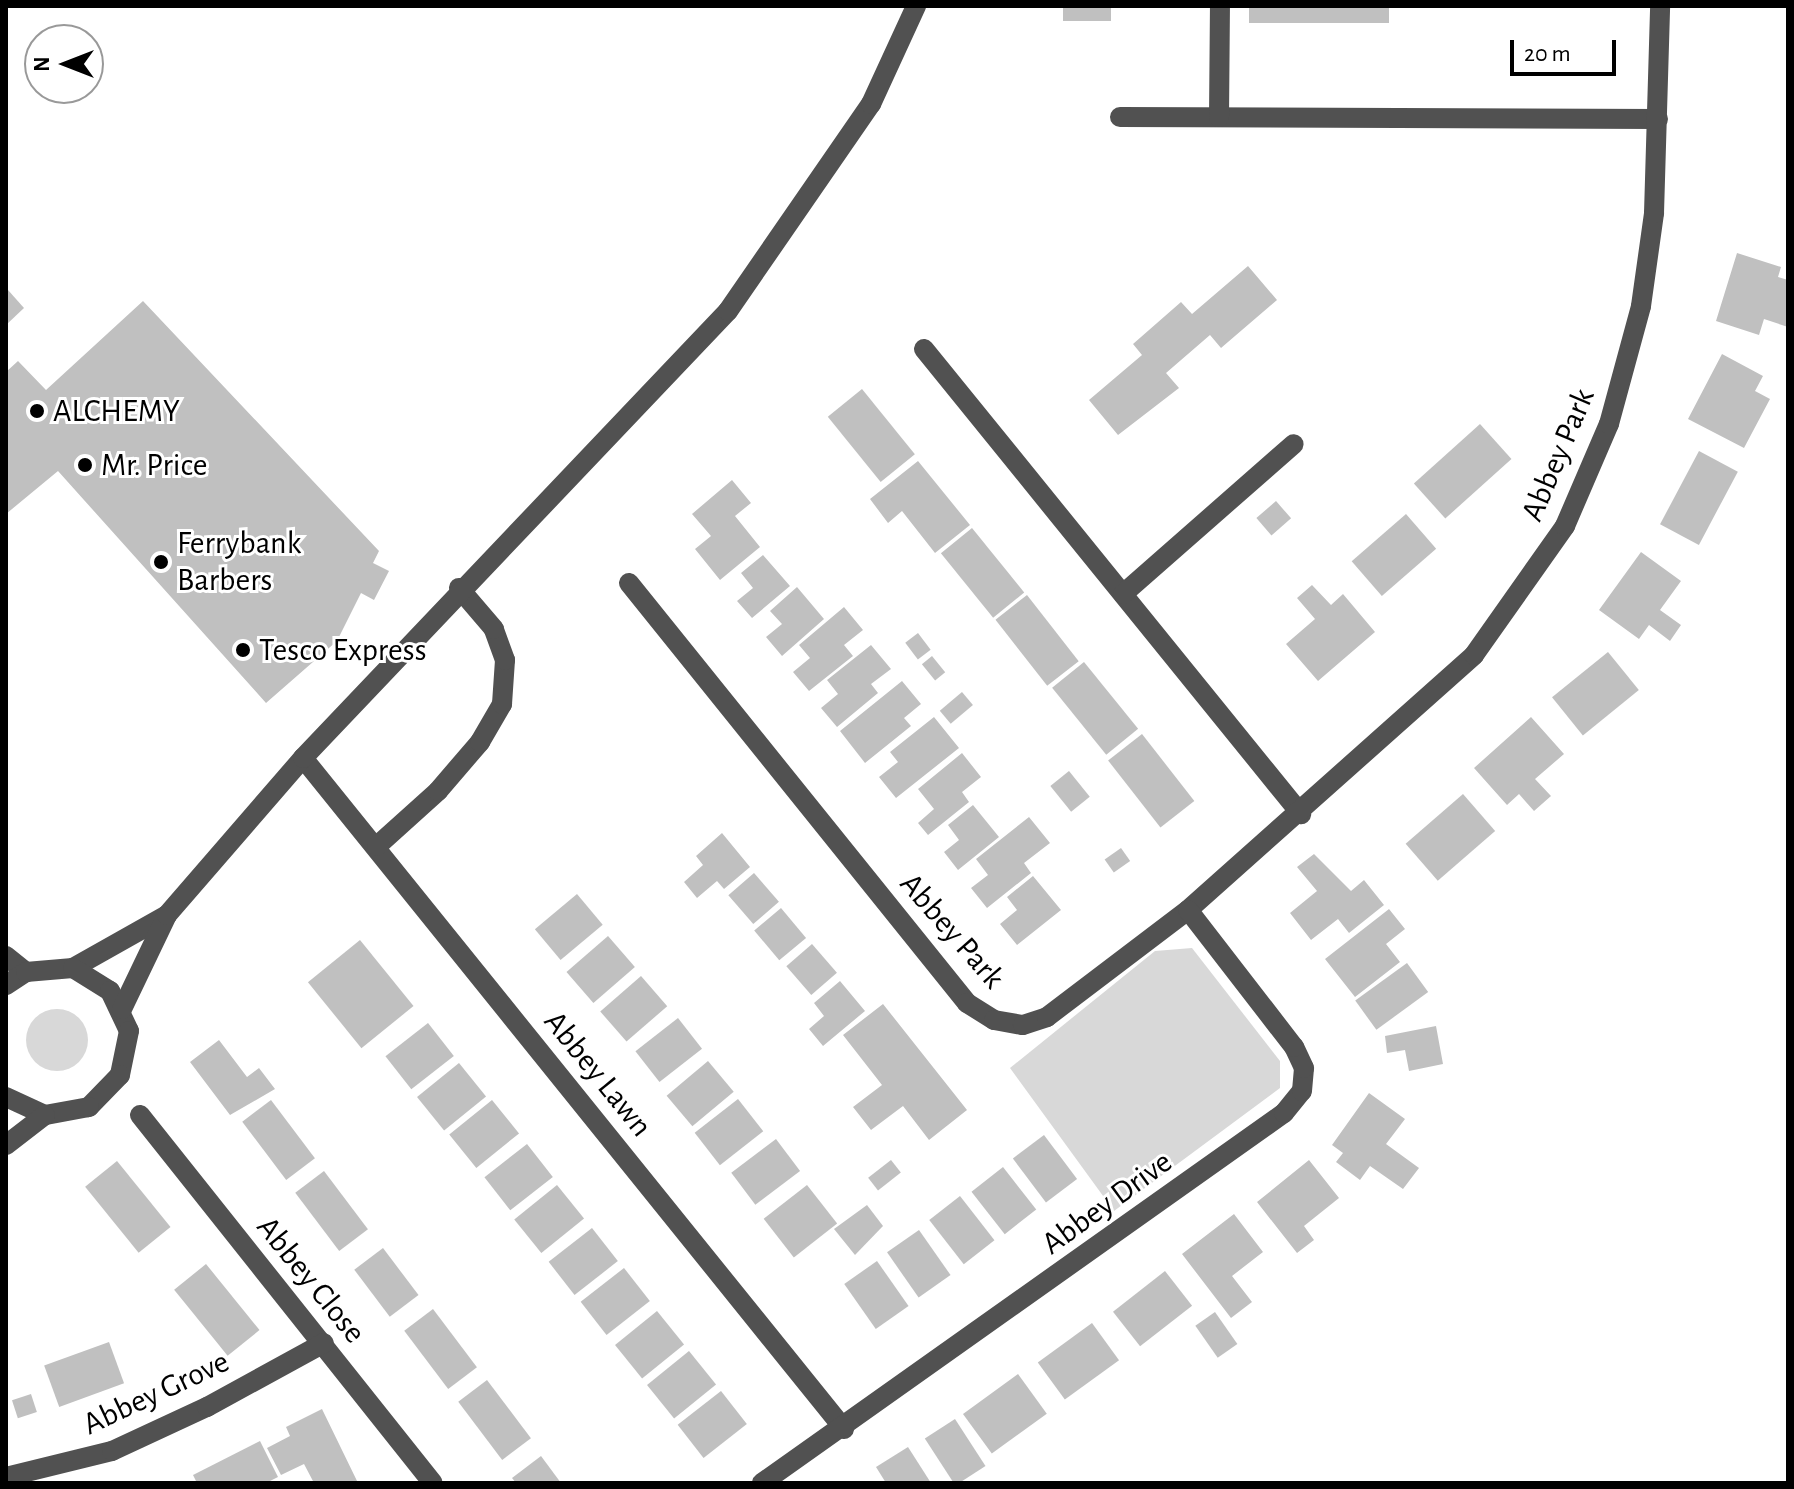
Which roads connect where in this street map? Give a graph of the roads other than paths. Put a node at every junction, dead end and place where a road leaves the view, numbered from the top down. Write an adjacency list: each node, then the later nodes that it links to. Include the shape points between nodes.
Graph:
1 (916, 6): 10 (street, via 871,104 728,311)
2 (1220, 6): 5 (street)
3 (1660, 6): 6 (street, Abbey Park)
4 (1120, 117): 5 (street)
5 (1219, 117): 6 (street)
6 (1658, 119): 13 (street, Abbey Park, via 1654,213 1641,306 1609,424 1565,526 1474,655)
7 (924, 349): 11 (street)
8 (1294, 444): 11 (street)
9 (629, 583): 15 (street, Abbey Park, via 967,1003 994,1020 1023,1025 1047,1017)
10 (459, 588): 12 (street); 14 (street, via 494,629 505,660 502,704 480,742 438,791)
11 (1123, 594): 13 (street)
12 (303, 758): 14 (street, Abbey Lawn); 16 (street)
13 (1301, 814): 15 (street, Abbey Park)
14 (377, 846): 27 (street, Abbey Lawn)
15 (1188, 910): 27 (street, Abbey Drive, via 1294,1047 1304,1068 1302,1091 1284,1113)
16 (167, 915): 18 (street); 21 (street)
17 (6, 956): 19 (street)
18 (73, 968): 19 (street); 21 (street, via 93,977)
19 (26, 972): 20 (street)
20 (6, 985)
21 (122, 1009): 23 (street, via 128,1054 108,1094 68,1115)
22 (6, 1097): 23 (street)
23 (45, 1115): 25 (street)
24 (140, 1115): 26 (street, Abbey Close)
25 (6, 1145)
26 (324, 1343): 28 (street, Abbey Grove, via 112,1451); 29 (street, Abbey Close)
27 (844, 1429): 30 (street, Abbey Drive)
28 (6, 1477)
29 (433, 1483)
30 (762, 1483)

